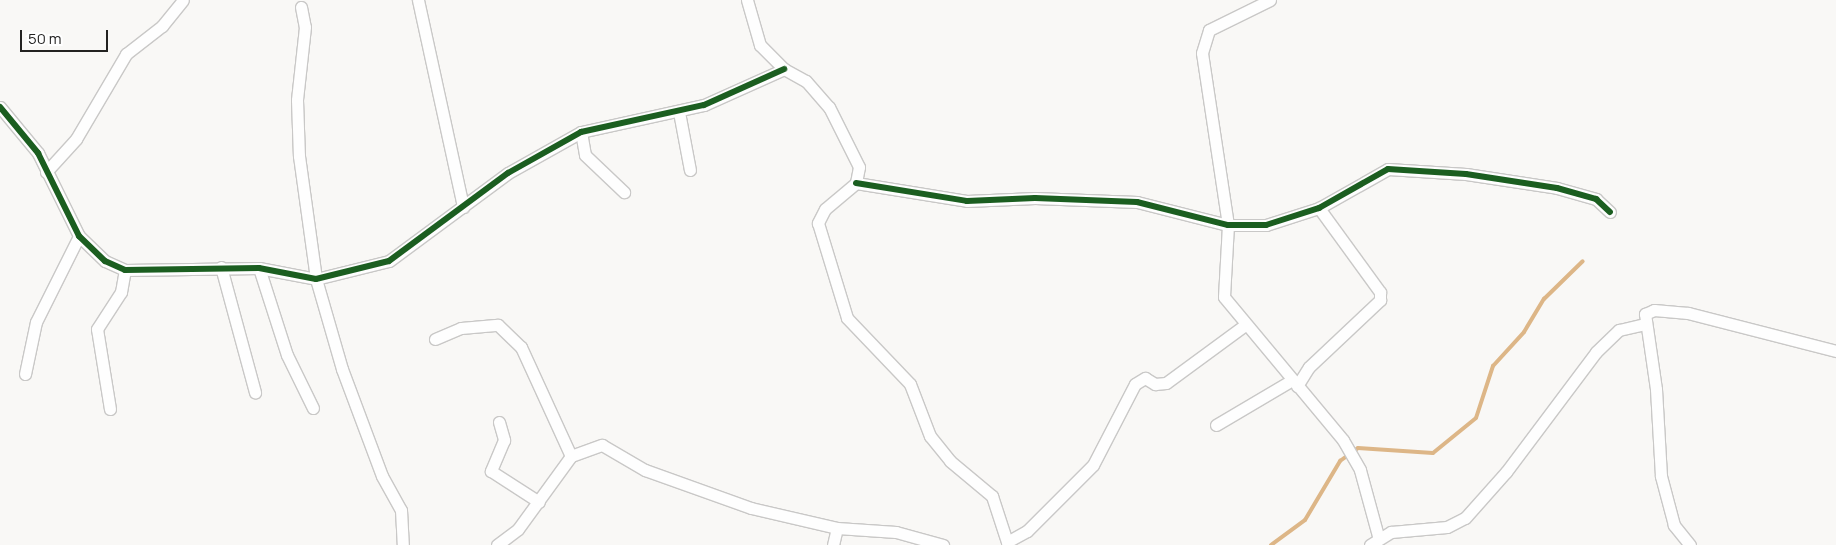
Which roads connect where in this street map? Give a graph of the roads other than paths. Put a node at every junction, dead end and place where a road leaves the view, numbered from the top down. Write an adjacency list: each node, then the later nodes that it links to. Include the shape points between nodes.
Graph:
1 (184, 0): 11 (street, via 162,26 126,54 76,139)
2 (418, 0): 14 (street)
3 (747, 0): 6 (street, via 760,45)
4 (1270, 0): 17 (street, via 1209,30 1202,53)
5 (301, 7): 22 (street, via 305,27 296,100 299,156)
6 (784, 69): 8 (street); 12 (street, via 806,81 829,107 859,168)
7 (0, 107): 11 (street, via 38,153)
8 (679, 112): 9 (street); 10 (street)
9 (581, 132): 13 (street, via 585,155); 14 (street, via 508,174)
10 (690, 170)
11 (46, 172): 18 (street)
12 (856, 183): 17 (street, via 967,201 1036,198 1137,202); 38 (street, via 825,209 818,223 848,318 910,384 930,436 950,461 992,496)
13 (624, 192)
14 (463, 207): 22 (street, via 389,261)
15 (1320, 208): 16 (street, via 1388,169 1466,174 1557,188 1596,199); 17 (street, via 1266,225); 28 (street, via 1380,292 1380,300)
16 (1610, 212)
17 (1228, 225): 24 (street, via 1224,297)
18 (79, 236): 21 (street, via 105,261); 27 (street, via 36,322)
19 (221, 267): 20 (street); 21 (street); 29 (street)
20 (259, 268): 22 (street); 30 (street, via 287,354)
21 (125, 270): 31 (street, via 121,292 96,329)
22 (316, 279): 39 (street, via 342,369 382,476 401,510)
23 (1644, 324): 26 (street, via 1644,315 1650,311 1678,311); 37 (street, via 1619,330 1596,352 1506,472 1465,518 1447,527); 43 (street, via 1656,389 1661,476 1674,525)
24 (1245, 325): 28 (street); 38 (street, via 1166,383 1155,384 1145,378 1135,384 1093,465 1027,531)
25 (435, 339): 34 (street, via 461,328 498,326 521,347)
26 (1836, 350)
27 (24, 374)
28 (1294, 383): 33 (street); 37 (street, via 1343,440 1360,470)
29 (256, 392)
30 (313, 408)
31 (110, 409)
32 (499, 422): 35 (street, via 504,440 491,471)
33 (1216, 425)
34 (571, 456): 35 (street); 36 (street, via 602,445 645,470 692,488)
35 (539, 502): 40 (street, via 518,529)
36 (837, 528): 41 (street); 42 (street, via 896,532)
37 (1374, 541)
38 (1008, 544)
39 (404, 545)
40 (497, 545)
41 (833, 545)
42 (942, 545)
43 (1690, 545)

